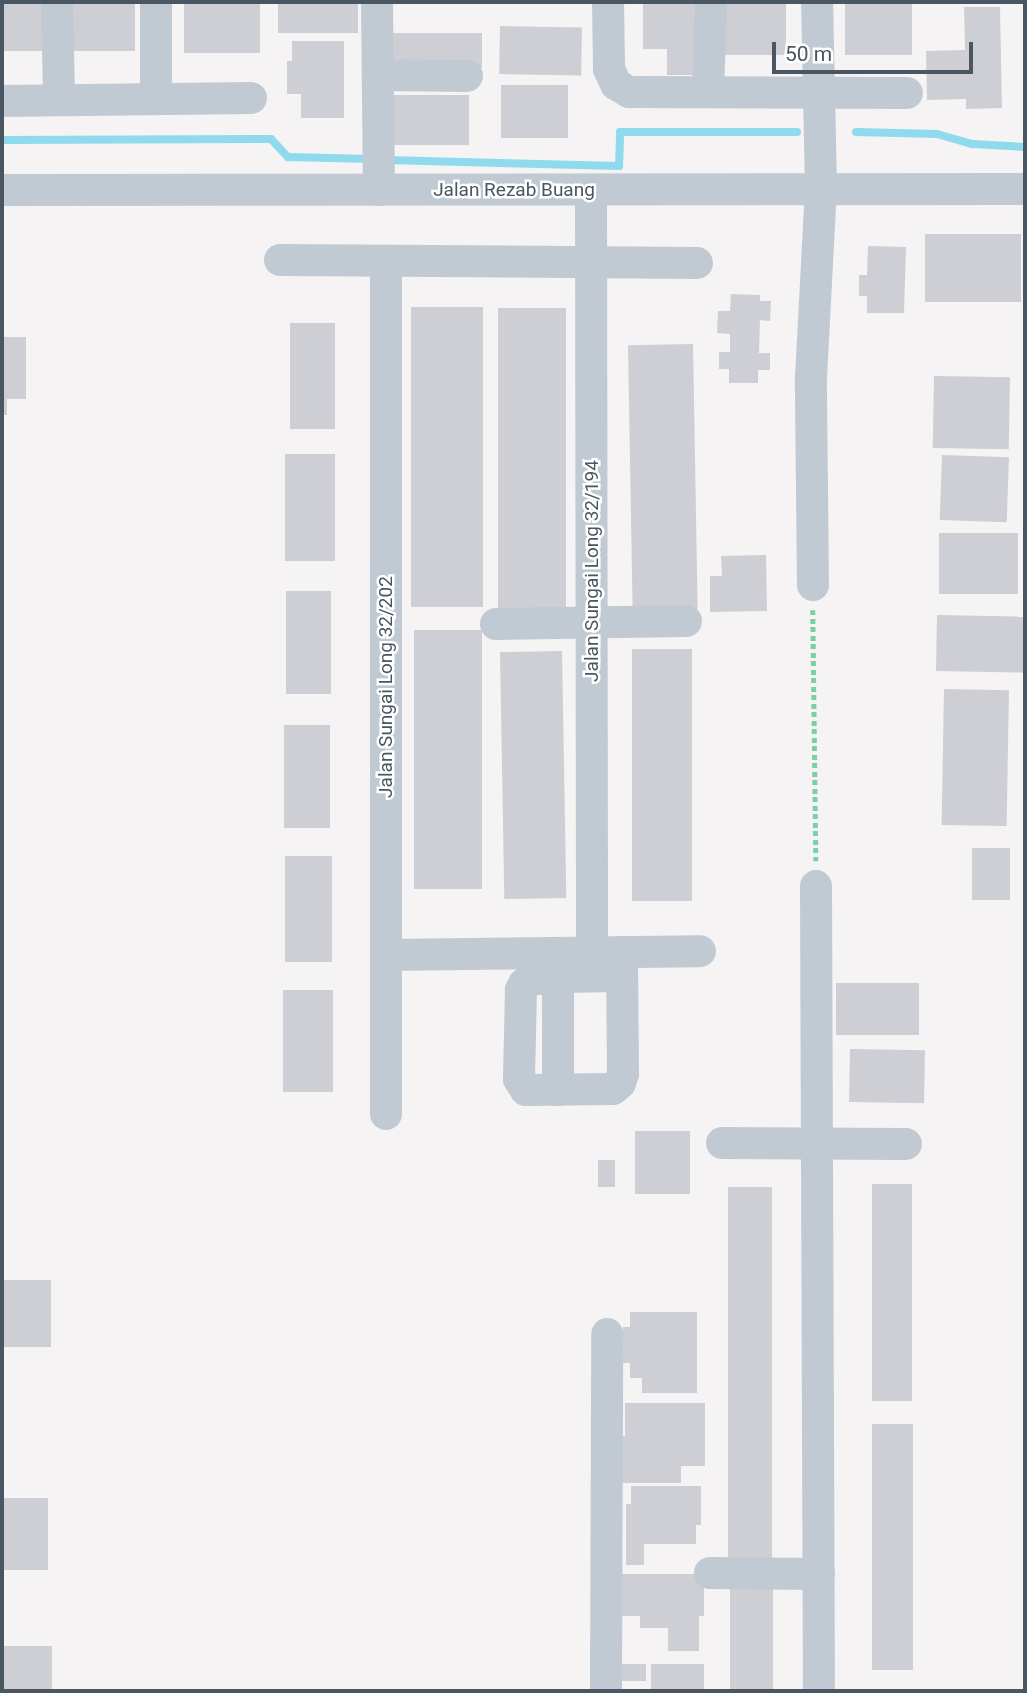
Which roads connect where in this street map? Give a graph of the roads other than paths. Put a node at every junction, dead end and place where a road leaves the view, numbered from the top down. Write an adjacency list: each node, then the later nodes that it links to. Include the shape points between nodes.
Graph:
1 (57, 2): 14 (street)
2 (156, 2): 13 (street)
3 (377, 2): 7 (street)
4 (608, 2): 10 (street, via 609,69 616,84 629,92)
5 (711, 2): 10 (street)
6 (817, 2): 9 (street)
7 (378, 75): 8 (street); 16 (street)
8 (467, 76)
9 (816, 91): 10 (street); 11 (street); 17 (street)
10 (708, 92)
11 (906, 93)
12 (251, 98): 13 (street)
13 (156, 99): 14 (street)
14 (59, 100): 15 (street)
15 (2, 101)
16 (378, 160): 19 (street, Jalan Rezab Buang); 20 (street, Jalan Rezab Buang)
17 (821, 189): 18 (street, Jalan Rezab Buang); 20 (street, Jalan Rezab Buang); 25 (street, via 811,378)
18 (1025, 189)
19 (2, 190)
20 (591, 190): 23 (street, Jalan Sungai Long 32/194)
21 (280, 260): 22 (street)
22 (386, 261): 23 (street); 31 (street, Jalan Sungai Long 32/202)
23 (592, 262): 24 (street); 27 (street, Jalan Sungai Long 32/194)
24 (697, 263)
25 (813, 585)
26 (687, 621): 27 (street)
27 (591, 623): 28 (street); 32 (street, Jalan Sungai Long 32/194)
28 (496, 624)
29 (816, 886): 35 (street)
30 (700, 951): 32 (street)
31 (386, 955): 32 (street); 33 (street, Jalan Sungai Long 32/202)
32 (612, 960): 32 (street, Jalan Sungai Long 32/194, via 623,1074 620,1083 613,1089 558,1090 558,976)
33 (386, 1114)
34 (722, 1143): 35 (street)
35 (818, 1144): 36 (street); 39 (street)
36 (906, 1144)
37 (607, 1334): 40 (street)
38 (710, 1573): 39 (street)
39 (819, 1574): 41 (street)
40 (606, 1691)
41 (819, 1691)

